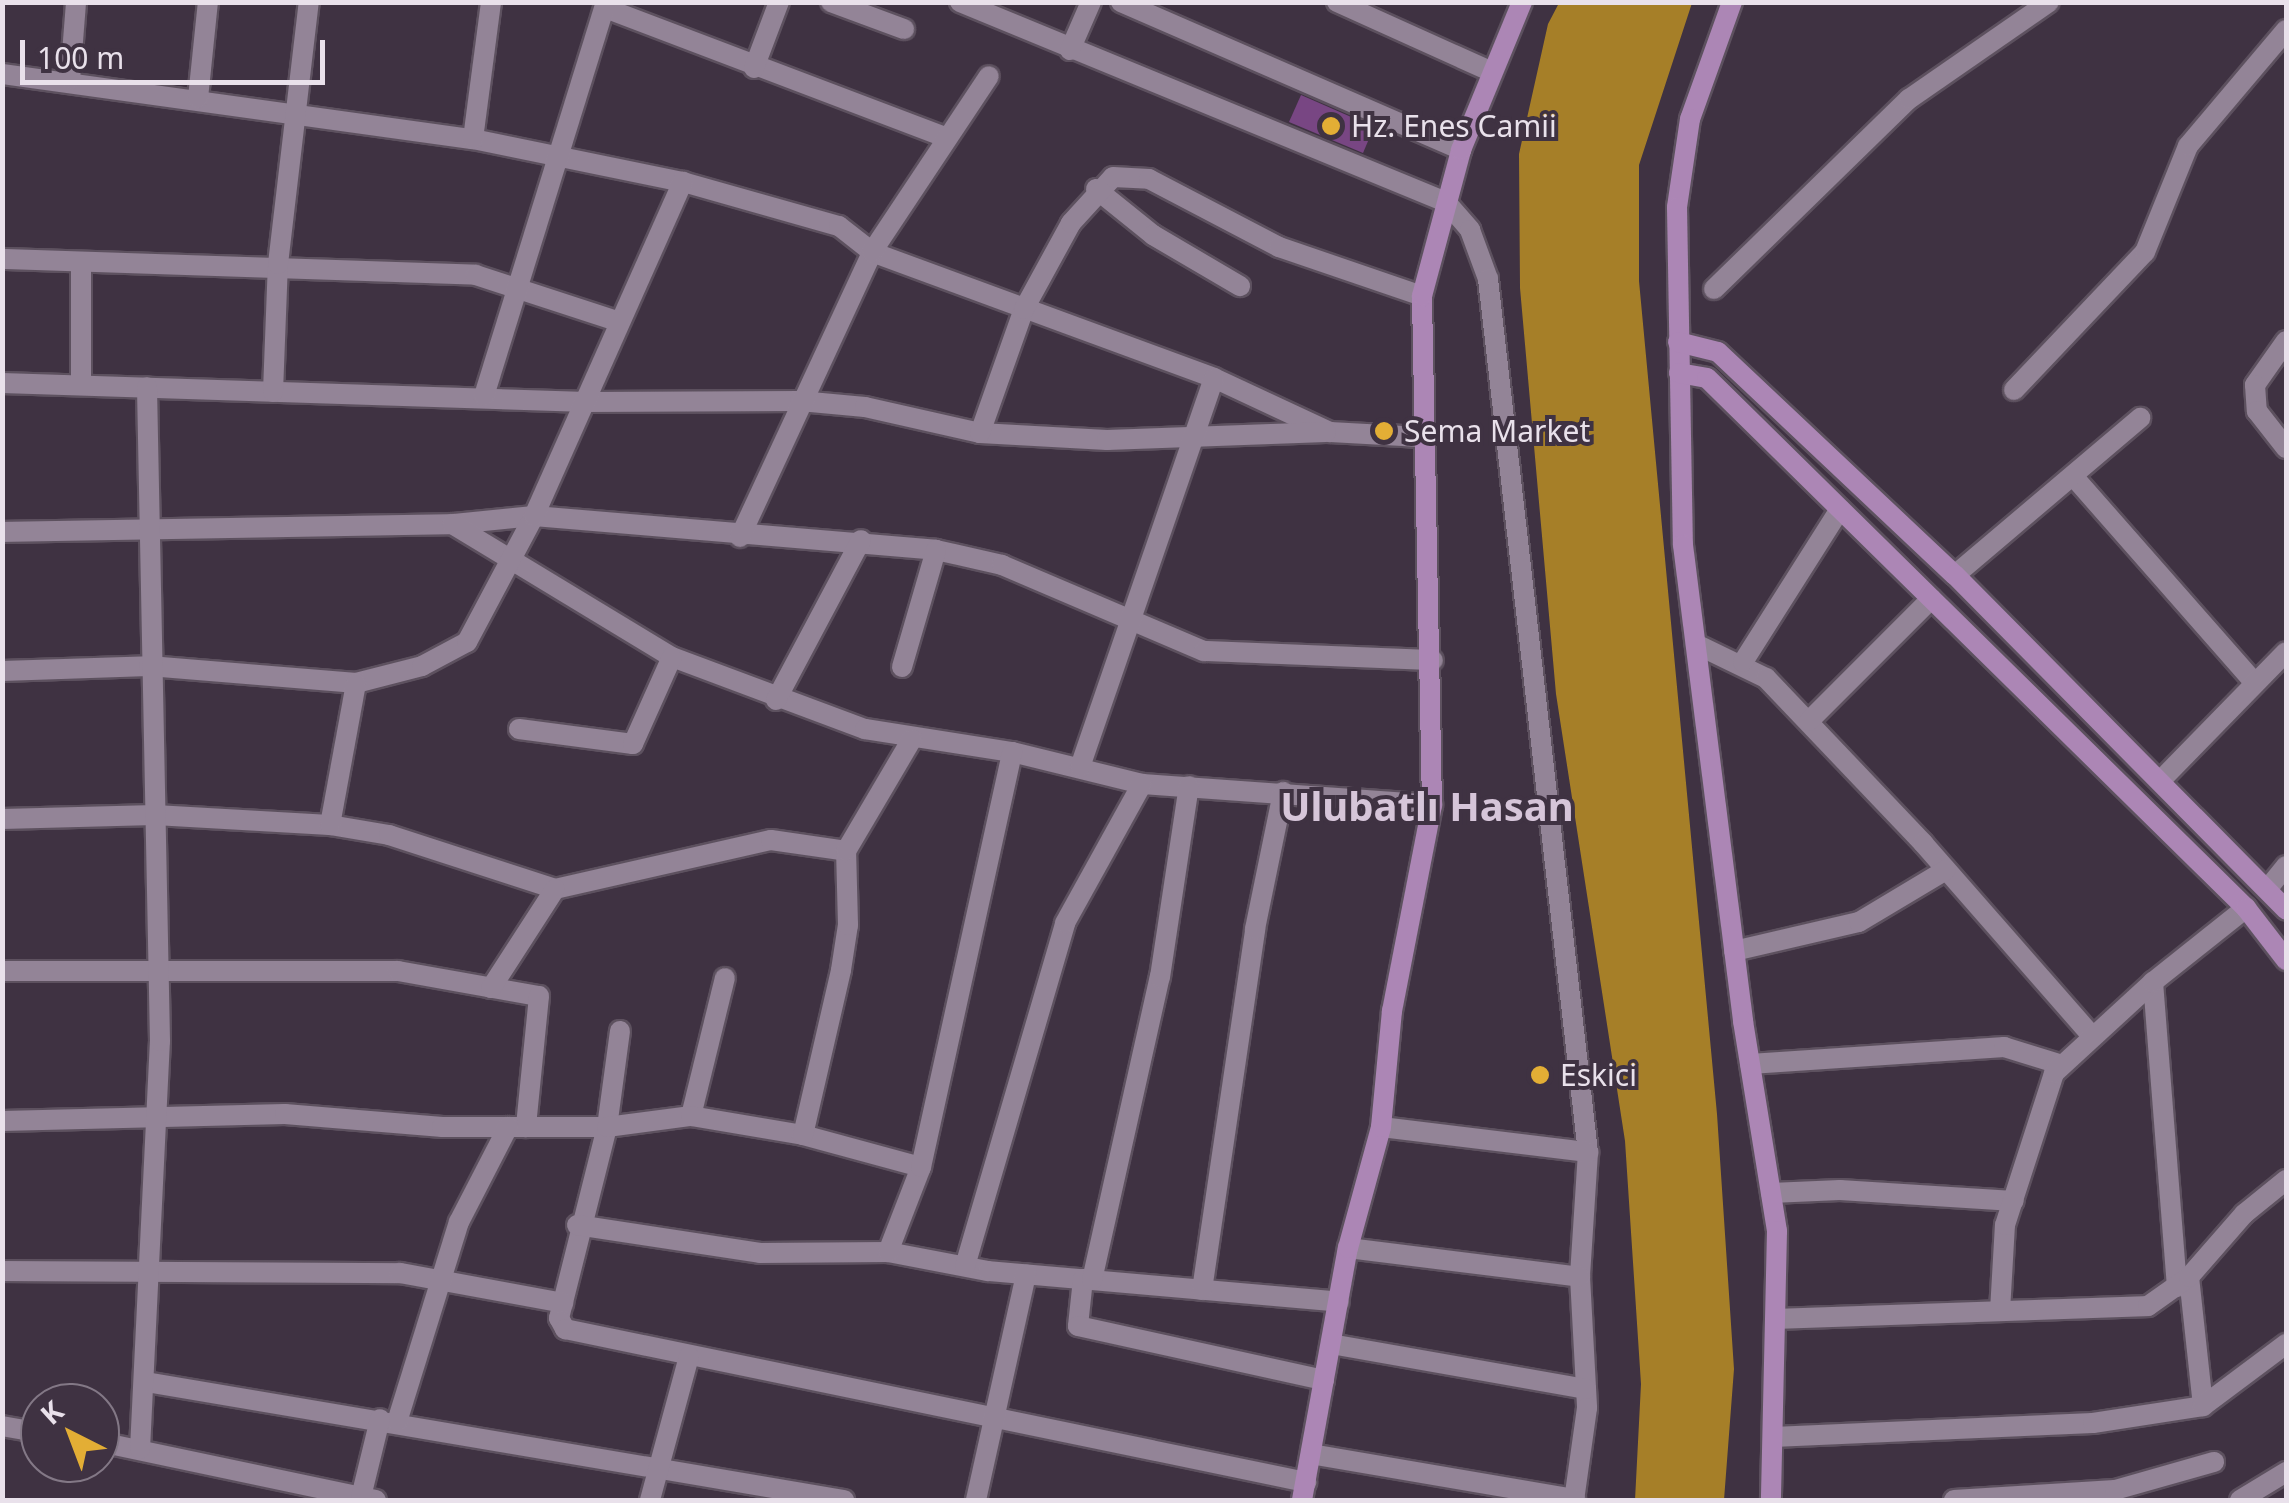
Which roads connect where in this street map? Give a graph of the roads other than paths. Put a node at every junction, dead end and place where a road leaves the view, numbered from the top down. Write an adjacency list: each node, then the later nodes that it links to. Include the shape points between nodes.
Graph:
1 (76, 2): 22 (street)
2 (208, 2): 23 (street)
3 (308, 2): 24 (street)
4 (491, 2): 26 (street)
5 (779, 2): 18 (street)
6 (831, 2): 15 (street)
7 (960, 2): 17 (street)
8 (1091, 2): 17 (street)
9 (1121, 2): 27 (street)
10 (1337, 2): 19 (street)
11 (1522, 2): 19 (main road)
12 (1732, 2): 43 (main road, via 1690,119 1676,207)
13 (2049, 2): 38 (street, via 1909,98)
14 (605, 5): 18 (street); 28 (street)
15 (904, 30)
16 (2286, 30): 49 (street, via 2188,146 2145,252)
17 (1070, 50): 31 (street)
18 (754, 68): 25 (street)
19 (1492, 72): 27 (main road)
20 (2, 74): 22 (street)
21 (988, 76): 25 (street)
22 (70, 79): 23 (street)
23 (198, 98): 24 (street)
24 (295, 113): 26 (street); 35 (street)
25 (947, 138): 32 (street)
26 (473, 139): 28 (street)
27 (1462, 150): 31 (main road)
28 (557, 153): 29 (street); 36 (street)
29 (683, 182): 32 (street, via 839,226); 41 (street)
30 (1096, 189): 37 (street, via 1153,235); 39 (street, via 1114,177 1149,179 1278,246); 40 (street)
31 (1446, 202): 39 (main road); 122 (street, via 1470,230 1488,279)
32 (872, 252): 40 (street); 52 (street)
33 (2, 259): 34 (street)
34 (81, 263): 35 (street); 47 (street)
35 (278, 264): 36 (street); 50 (street)
36 (517, 283): 41 (street); 51 (street)
37 (1240, 286)
38 (1714, 288)
39 (1422, 296): 58 (main road)
40 (1024, 309): 45 (street); 56 (street)
41 (620, 322): 53 (street)
42 (2286, 341): 59 (street, via 2255,386 2258,411)
43 (1678, 342): 44 (main road); 70 (main road, via 1718,352)
44 (1679, 374): 61 (main road, via 1707,378); 73 (main road, via 1683,545)
45 (1214, 378): 55 (street); 57 (street)
46 (2, 383): 47 (street)
47 (81, 385): 48 (street)
48 (147, 387): 50 (street); 65 (street)
49 (2014, 390)
50 (273, 392): 51 (street)
51 (484, 396): 53 (street)
52 (800, 401): 53 (street); 56 (street, via 865,407); 66 (street)
53 (587, 402): 62 (street)
54 (2140, 418): 60 (street)
55 (1330, 432): 57 (street); 58 (street)
56 (980, 433): 57 (street, via 1106,440)
57 (1195, 434): 72 (street)
58 (1420, 437): 76 (main road)
59 (2286, 448)
60 (2073, 476): 70 (street); 81 (street)
61 (1840, 509): 71 (main road); 77 (street)
62 (534, 516): 63 (street); 66 (street); 69 (street)
63 (452, 524): 65 (street); 69 (street)
64 (2, 532): 65 (street)
65 (147, 533): 78 (street)
66 (740, 537): 67 (street)
67 (861, 540): 68 (street); 83 (street)
68 (936, 550): 72 (street, via 1002,564); 79 (street)
69 (514, 557): 75 (street); 82 (street, via 467,642 412,670)
70 (1955, 575): 89 (main road)
71 (1931, 600): 84 (street); 102 (main road)
72 (1132, 621): 76 (street, via 1204,650); 88 (street)
73 (1696, 644): 77 (street); 104 (main road)
74 (2286, 652): 81 (street)
75 (672, 656): 83 (street); 85 (street, via 633,744)
76 (1434, 660): 93 (main road)
77 (1743, 662): 84 (street)
78 (149, 666): 80 (street); 82 (street); 94 (street)
79 (902, 667)
80 (2, 671)
81 (2254, 682): 89 (street)
82 (356, 683): 96 (street)
83 (776, 700): 86 (street)
84 (1808, 721): 99 (street)
85 (518, 729)
86 (912, 738): 87 (street); 97 (street)
87 (1012, 752): 88 (street); 123 (street)
88 (1080, 767): 90 (street)
89 (2162, 779): 100 (main road)
90 (1142, 784): 91 (street); 130 (street, via 1065,923)
91 (1190, 786): 92 (street); 136 (street, via 1160,977)
92 (1282, 792): 93 (street); 138 (street, via 1254,930)
93 (1432, 805): 120 (main road, via 1392,1011)
94 (155, 815): 95 (street); 96 (street); 106 (street)
95 (2, 819)
96 (330, 825): 101 (street, via 389,834)
97 (846, 851): 101 (street, via 771,840); 121 (street, via 844,955)
98 (2286, 866): 100 (street)
99 (1946, 870): 104 (street, via 1859,922); 112 (street)
100 (2269, 888): 103 (main road)
101 (555, 890): 110 (street)
102 (2246, 908): 105 (main road); 109 (street)
103 (2286, 910)
104 (1734, 951): 113 (main road)
105 (2286, 960)
106 (158, 968): 107 (street); 110 (street, via 398,971); 117 (street)
107 (2, 971)
108 (725, 978): 115 (street)
109 (2153, 982): 112 (street); 137 (street)
110 (492, 988): 118 (street, via 539,996)
111 (620, 1030): 119 (street)
112 (2091, 1035): 114 (street)
113 (1750, 1064): 114 (street, via 2004,1046); 125 (main road)
114 (2062, 1065): 126 (street)
115 (690, 1116): 119 (street); 121 (street)
116 (2, 1121): 117 (street)
117 (156, 1121): 118 (street, via 285,1114); 132 (street)
118 (516, 1127): 119 (street); 135 (street, via 459,1222)
119 (607, 1127): 127 (street)
120 (1382, 1127): 122 (street); 128 (main road)
121 (803, 1135): 123 (street)
122 (1588, 1152): 134 (street)
123 (922, 1167): 129 (street)
124 (2286, 1180): 137 (street, via 2244,1214)
125 (1771, 1193): 126 (street, via 1840,1190); 142 (main road)
126 (2014, 1201): 141 (street, via 2004,1224)
127 (578, 1225): 129 (street, via 760,1253); 140 (street)
128 (1348, 1248): 134 (street); 139 (main road)
129 (888, 1252): 130 (street)
130 (966, 1266): 133 (street)
131 (2, 1271): 132 (street)
132 (150, 1271): 135 (street); 147 (street)
133 (1026, 1274): 136 (street); 150 (street)
134 (1580, 1277): 148 (street)
135 (441, 1279): 140 (street); 151 (street)
136 (1088, 1280): 138 (street); 146 (street, via 1078,1326)
137 (2183, 1282): 141 (street, via 2148,1306); 149 (street)
138 (1202, 1290): 139 (street)
139 (1338, 1302): 143 (main road)
140 (562, 1303): 145 (street, via 565,1329)
141 (2000, 1312): 142 (street)
142 (1777, 1319): 152 (main road)
143 (1331, 1344): 146 (main road); 148 (street)
144 (2286, 1344): 149 (street)
145 (688, 1356): 150 (street); 157 (street)
146 (1324, 1380): 155 (main road)
147 (146, 1382): 151 (street); 154 (street)
148 (1586, 1389): 165 (street)
149 (2203, 1406): 152 (street, via 2093,1423)
150 (994, 1418): 159 (street); 164 (street)
151 (389, 1420): 157 (street); 161 (street)
152 (1773, 1437): 166 (main road)
153 (120, 1446): 154 (street)
154 (140, 1449): 160 (street)
155 (1311, 1454): 159 (main road); 165 (street)
156 (2214, 1462): 167 (street, via 2115,1490)
157 (658, 1467): 162 (street); 163 (street)
158 (2286, 1472): 168 (street)
159 (1304, 1491)
160 (331, 1496): 161 (street)
161 (369, 1499)
162 (650, 1500)
163 (844, 1500)
164 (976, 1500)
165 (1575, 1500)
166 (1771, 1500)
167 (1954, 1500)
168 (2240, 1500)

